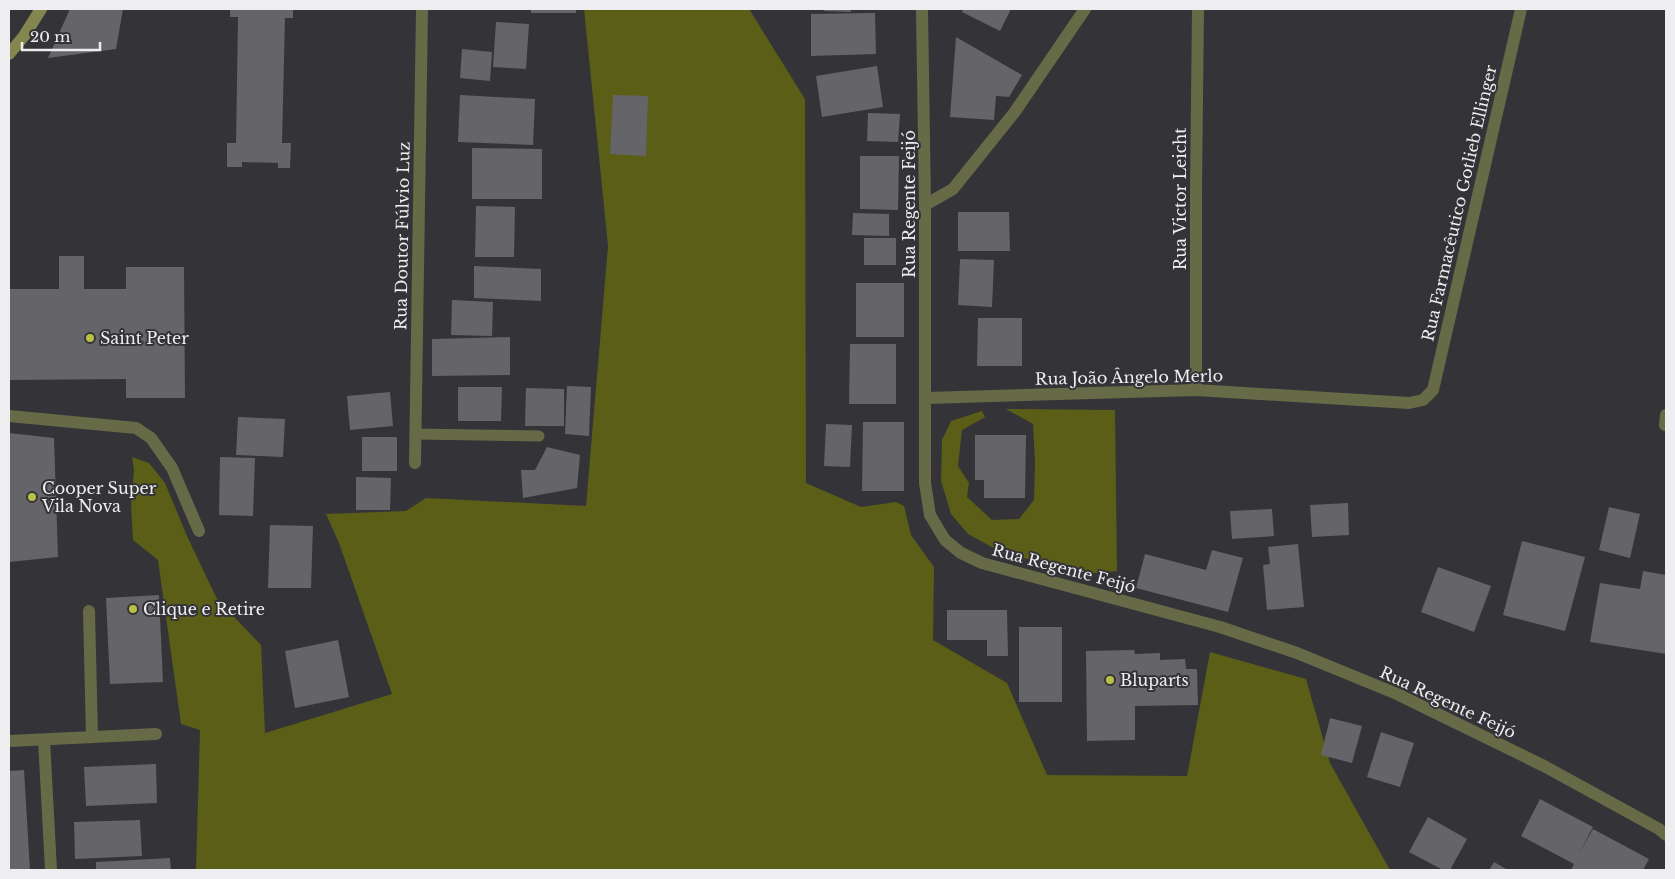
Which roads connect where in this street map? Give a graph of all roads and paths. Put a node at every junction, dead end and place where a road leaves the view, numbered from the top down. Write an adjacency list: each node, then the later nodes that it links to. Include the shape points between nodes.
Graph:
1 (41, 9): 7 (main road)
2 (422, 9): 13 (street, Rua Doutor Fúlvio Luz)
3 (922, 9): 8 (street, Rua Regente Feijó)
4 (1085, 9): 8 (street, via 1014,113 953,189)
5 (1198, 9): 9 (street, Rua Victor Leicht)
6 (1521, 9): 11 (street, Rua Farmacêutico Gotlieb Ellinger, via 1432,390)
7 (9, 54)
8 (925, 205): 10 (street, Rua Regente Feijó)
9 (1196, 390): 10 (street, Rua João Ângelo Merlo); 11 (street, Rua João Ângelo Merlo, via 1409,403)
10 (926, 398): 22 (street, Rua Regente Feijó, via 926,484 930,515 945,540 961,553 982,563 1220,627 1306,657 1397,694 1544,766)
11 (1423, 400)
12 (9, 416): 16 (street, via 136,428 151,438 172,468)
13 (415, 434): 14 (lane); 15 (street, Rua Doutor Fúlvio Luz)
14 (539, 436)
15 (415, 463)
16 (200, 531)
17 (89, 611): 19 (street)
18 (156, 734): 19 (street)
19 (92, 737): 20 (street)
20 (44, 740): 21 (street); 23 (street)
21 (9, 741)
22 (1666, 835)
23 (51, 870)

